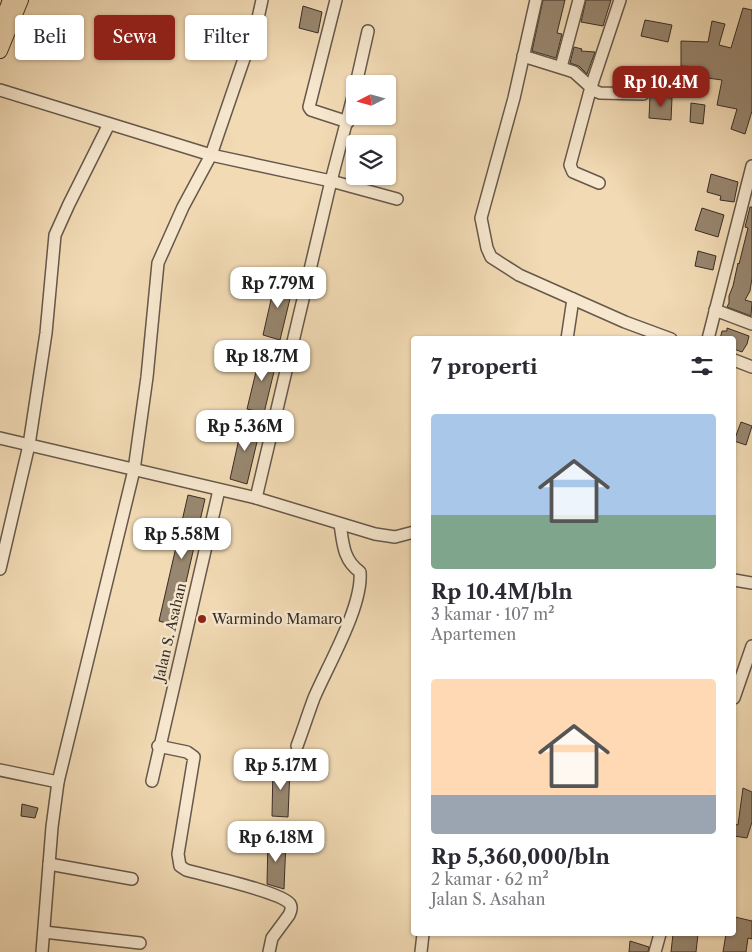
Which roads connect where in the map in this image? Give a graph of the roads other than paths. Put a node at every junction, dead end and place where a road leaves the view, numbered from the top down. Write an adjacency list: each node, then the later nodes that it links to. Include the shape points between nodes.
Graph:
1 (10, 0): 8 (main road)
2 (21, 0): 10 (main road)
3 (262, 0): 21 (street)
4 (336, 0): 18 (street, via 309,107)
5 (536, 0): 11 (street)
6 (578, 0): 12 (street)
7 (620, 0): 14 (street)
8 (2, 18)
9 (368, 31): 13 (street)
10 (0, 51)
11 (523, 56): 12 (street); 27 (street, via 481,218 482,231 491,257 519,275)
12 (561, 68): 14 (street, via 574,72)
13 (358, 75)
14 (591, 88): 16 (street, via 600,93); 25 (street, via 570,166 573,172)
15 (3, 91): 17 (street); 19 (street)
16 (643, 94)
17 (0, 103)
18 (346, 121)
19 (109, 124): 21 (street); 36 (street, via 55,235 46,333)
20 (347, 125): 23 (street)
21 (212, 155): 23 (street); 37 (street, via 158,263)
22 (752, 166): 24 (street)
23 (331, 181): 26 (street); 39 (street)
24 (750, 182): 28 (street)
25 (599, 184)
26 (397, 199)
27 (573, 299): 30 (street); 31 (street)
28 (715, 310): 29 (street); 32 (street)
29 (752, 324)
30 (567, 336)
31 (663, 336)
32 (709, 336)
33 (736, 361): 34 (street)
34 (752, 367)
35 (0, 438): 36 (street)
36 (29, 445): 37 (street); 42 (street)
37 (134, 470): 38 (street); 51 (street)
38 (218, 490): 39 (street); 47 (street, Jalan S. Asahan)
39 (256, 498): 40 (street)
40 (340, 524): 41 (street, via 395,537); 48 (street, via 346,556 360,572 361,582 351,618 314,699)
41 (411, 533)
42 (0, 569)
43 (736, 580): 44 (street)
44 (752, 583)
45 (752, 646): 46 (street)
46 (736, 692)
47 (158, 746): 50 (street, Jalan S. Asahan); 59 (street, via 187,752 194,757 178,854 180,866 262,890 289,903 291,911 272,938)
48 (297, 746)
49 (0, 770): 51 (street)
50 (152, 781)
51 (58, 782): 52 (street)
52 (49, 864): 53 (street); 54 (street)
53 (132, 879)
54 (44, 932): 57 (street); 58 (street)
55 (423, 936): 60 (street)
56 (659, 936): 61 (street)
57 (140, 943)
58 (42, 952)
59 (269, 952)
60 (421, 952)
61 (655, 952)

